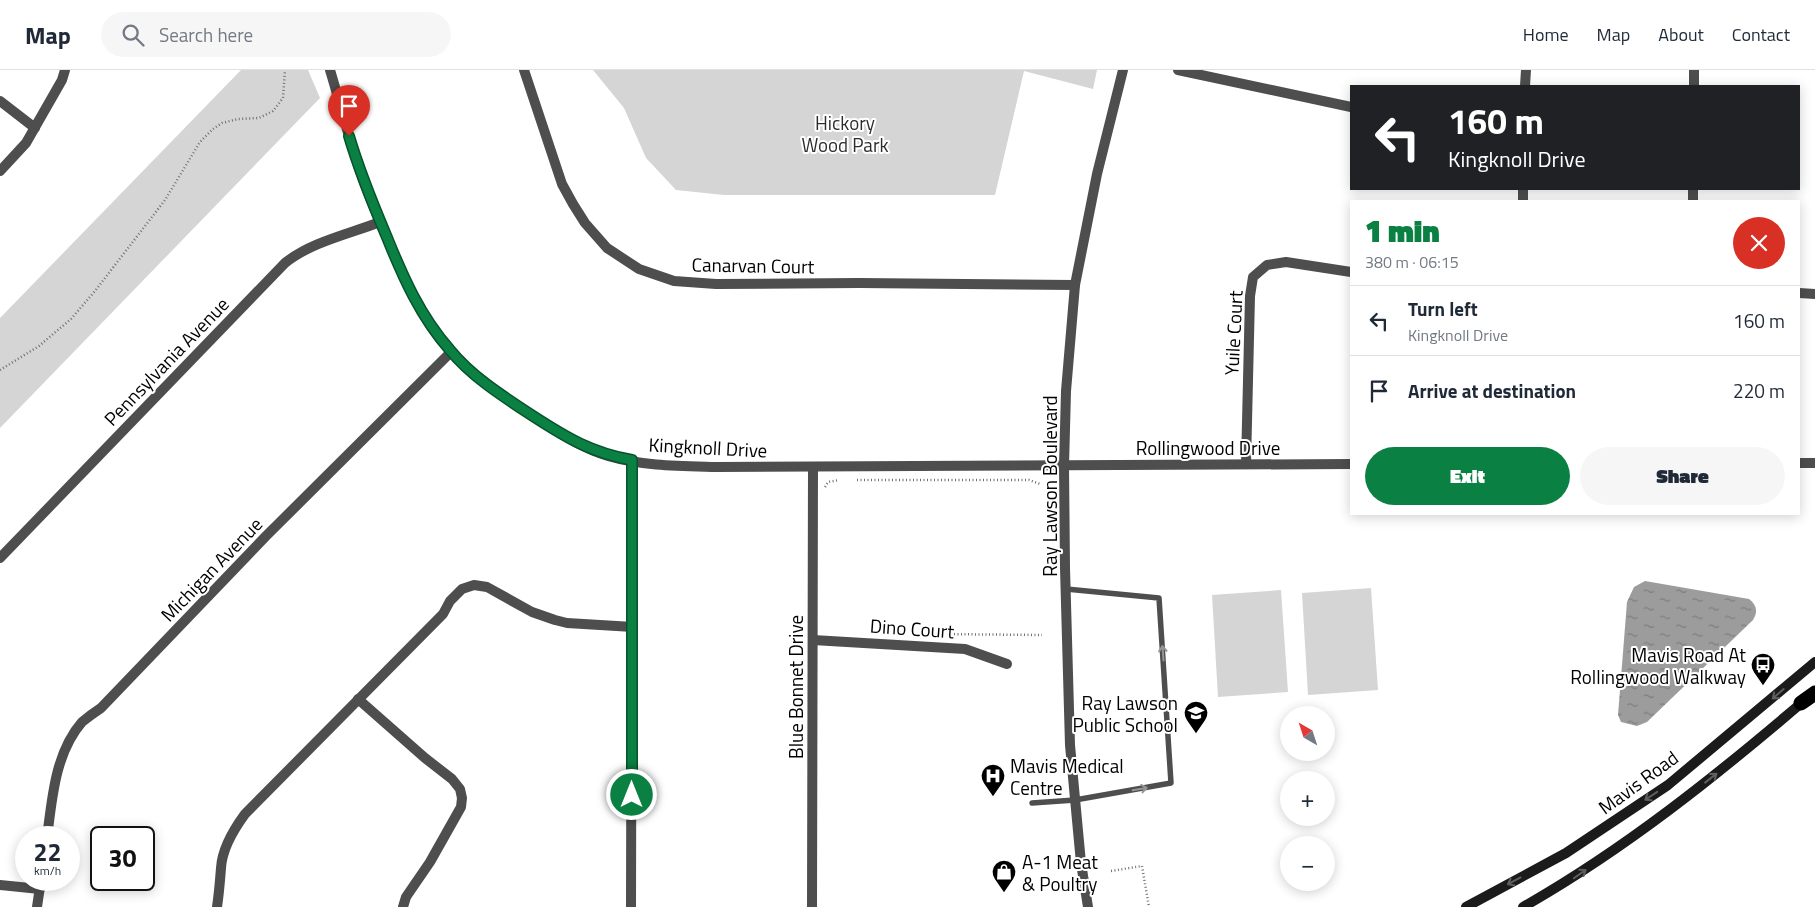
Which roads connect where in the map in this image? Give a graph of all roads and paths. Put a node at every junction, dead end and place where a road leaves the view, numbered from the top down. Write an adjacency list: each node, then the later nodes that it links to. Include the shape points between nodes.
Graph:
1 (65, 70): 13 (street)
2 (285, 70): 21 (path, via 283,98 272,110 260,118 222,122 213,129 200,142 165,200 95,292 39,346)
3 (330, 70): 15 (street, Kingknoll Drive, via 359,168)
4 (524, 70): 17 (street, Canarvan Court, via 562,184 572,204 607,248 639,269 674,281 716,284)
5 (1123, 70): 17 (street, Ray Lawson Boulevard, via 1097,174)
6 (1178, 70): 12 (street)
7 (1526, 70): 9 (street)
8 (1694, 70): 10 (street)
9 (1525, 85)
10 (1694, 85)
11 (0, 101): 13 (street)
12 (1350, 107)
13 (35, 128): 14 (street)
14 (0, 171)
15 (380, 222): 20 (street, Kingknoll Drive, via 417,306); 33 (street, Pennsylvania Avenue, via 311,247 285,263)
16 (1350, 272): 25 (street, Yuile Court, via 1286,262 1267,265 1253,277)
17 (1075, 285): 27 (street, Ray Lawson Boulevard, via 1066,391)
18 (1800, 293): 19 (street)
19 (1815, 294)
20 (451, 352): 22 (street, Kingknoll Drive, via 478,377 558,432 608,456); 46 (street, Michigan Avenue, via 273,529 101,708 83,722 65,749 58,770)
21 (0, 370)
22 (632, 460): 28 (street, Kingknoll Drive, via 716,467); 35 (street)
23 (1800, 463): 24 (street)
24 (1815, 463)
25 (1246, 464): 26 (street, Rollingwood Drive); 27 (street, Rollingwood Drive)
26 (1350, 464)
27 (1064, 466): 28 (street, Kingknoll Drive); 34 (street, Ray Lawson Boulevard)
28 (813, 467): 38 (street, Blue Bonnet Drive)
29 (846, 480): 32 (path, via 828,482)
30 (855, 480): 31 (path, via 1029,480)
31 (1040, 484)
32 (824, 489)
33 (0, 558)
34 (1066, 589): 44 (street, Ray Lawson Boulevard, via 1070,745); 44 (lane, one-way to 34, via 1171,784 1159,598)
35 (633, 627): 42 (street, via 568,624 532,612 487,587 474,584 462,589 443,614); 54 (street)
36 (927, 634): 37 (path)
37 (1042, 634)
38 (813, 640): 40 (street, Dino Court, via 965,649); 55 (street, Blue Bonnet Drive)
39 (1815, 662): 58 (main road, Mavis Road, one-way to 58, via 1668,785 1566,853)
40 (1007, 664)
41 (1815, 692): 43 (highway)
42 (358, 699): 52 (street, via 236,826 221,867); 53 (street, via 452,779 462,798 461,807 430,862 406,896)
43 (1801, 703): 59 (main road, one-way to 43, via 1571,880 1666,813)
44 (1075, 800): 45 (lane); 56 (street, Ray Lawson Boulevard)
45 (1032, 804)
46 (49, 826)
47 (1112, 871): 57 (path, via 1142,866)
48 (0, 885): 49 (street)
49 (15, 885)
50 (39, 891): 51 (street)
51 (38, 907)
52 (217, 907)
53 (403, 907)
54 (631, 907)
55 (812, 907)
56 (1088, 907)
57 (1149, 907)
58 (1466, 907)
59 (1523, 907)

